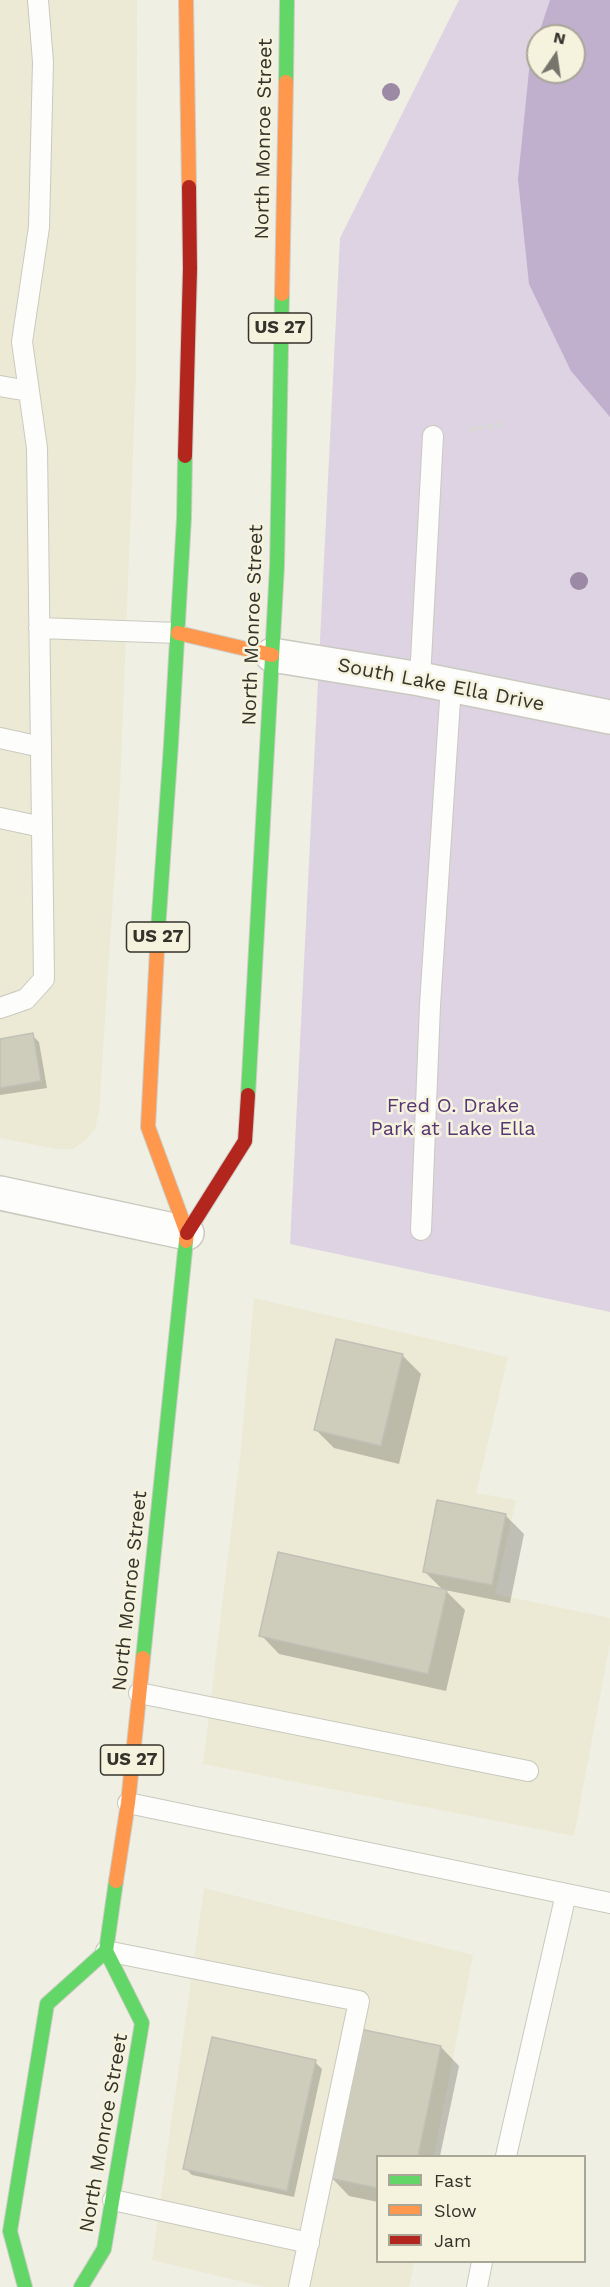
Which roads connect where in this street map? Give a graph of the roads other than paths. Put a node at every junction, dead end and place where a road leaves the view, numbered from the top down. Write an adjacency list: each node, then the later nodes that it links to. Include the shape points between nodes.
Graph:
1 (38, 0): 5 (lane, via 43,62 39,227 22,342)
2 (186, 0): 8 (main road, North Monroe Street / US 27, via 190,269)
3 (287, 0): 9 (main road, North Monroe Street / US 27)
4 (0, 386): 5 (lane)
5 (29, 391): 7 (lane, via 37,448)
6 (433, 436): 10 (lane)
7 (39, 628): 8 (lane); 13 (lane)
8 (178, 633): 9 (main road); 19 (main road, North Monroe Street / US 27, via 148,1127)
9 (272, 655): 10 (street, South Lake Ella Drive); 19 (main road, North Monroe Street / US 27, via 245,1141)
10 (436, 682): 11 (street, South Lake Ella Drive); 18 (lane)
11 (610, 717)
12 (0, 738): 13 (lane)
13 (41, 747): 15 (lane)
14 (0, 818): 15 (lane)
15 (42, 827): 16 (lane, via 44,979 26,999)
16 (0, 1008)
17 (0, 1193): 19 (street)
18 (421, 1230)
19 (187, 1233): 20 (main road, North Monroe Street / US 27)
20 (139, 1693): 21 (lane); 22 (main road, North Monroe Street / US 27)
21 (528, 1771)
22 (128, 1803): 23 (lane); 25 (main road, North Monroe Street / US 27)
23 (566, 1893): 24 (lane); 26 (lane)
24 (610, 1903)
25 (106, 1951): 27 (main road, North Monroe Street, via 142,2024); 28 (lane, via 359,2001); 30 (main road, via 47,2004 10,2231)
26 (506, 2155)
27 (113, 2200): 28 (lane); 31 (main road, North Monroe Street, via 104,2248)
28 (309, 2243): 32 (lane)
29 (482, 2263): 33 (lane)
30 (25, 2287)
31 (81, 2287)
32 (299, 2287)
33 (477, 2287)

